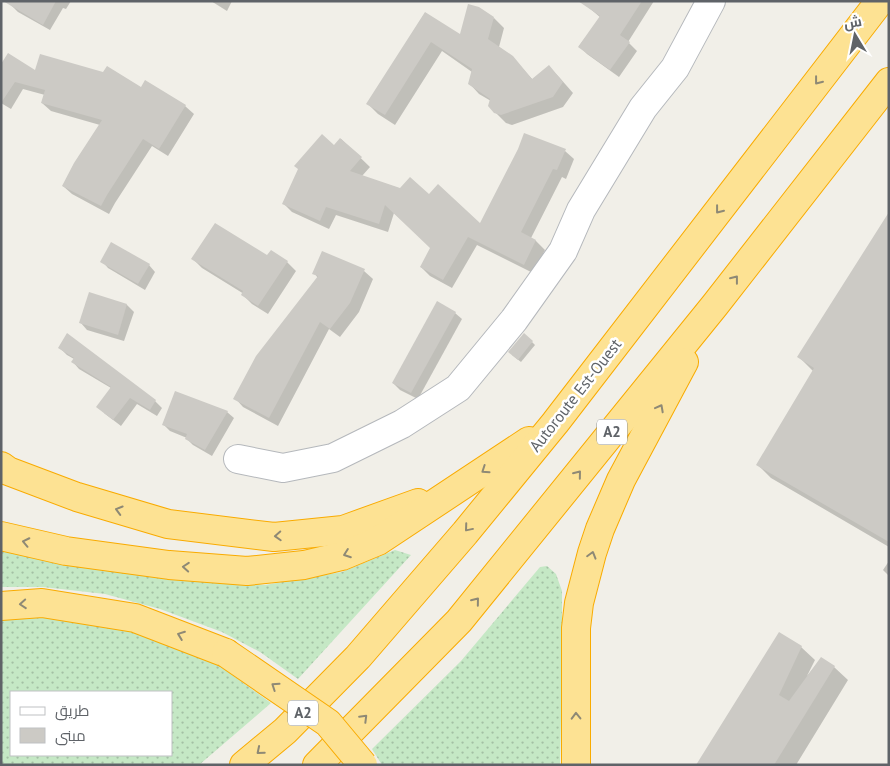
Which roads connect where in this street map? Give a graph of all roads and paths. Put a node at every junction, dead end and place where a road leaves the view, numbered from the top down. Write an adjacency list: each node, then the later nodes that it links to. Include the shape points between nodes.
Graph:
1 (711, 1): 6 (street, via 675,68 643,108 581,210 563,251 514,320 458,388 402,424 333,458 283,468)
2 (880, 1): 5 (highway, Autoroute Est-Ouest / A2, one-way to 5)
3 (889, 82): 4 (highway, A2, one-way to 3)
4 (715, 305): 12 (highway, A2, one-way to 4, via 459,621); 14 (highway, one-way to 4, via 576,628 592,553 621,480)
5 (554, 423): 8 (highway, one-way to 8); 11 (highway, Autoroute Est-Ouest / A2, one-way to 11, via 358,657 285,731)
6 (238, 459)
7 (1, 466): 8 (highway, one-way to 7, via 343,530 274,537 168,524 76,497)
8 (460, 488): 9 (highway, one-way to 9, via 378,541 342,556 304,565 257,570 169,565 66,550)
9 (1, 536)
10 (1, 606): 13 (highway, one-way to 10, bridge, via 328,723 226,653 135,618 42,603)
11 (244, 765)
12 (317, 765)
13 (363, 765)
14 (576, 765)

